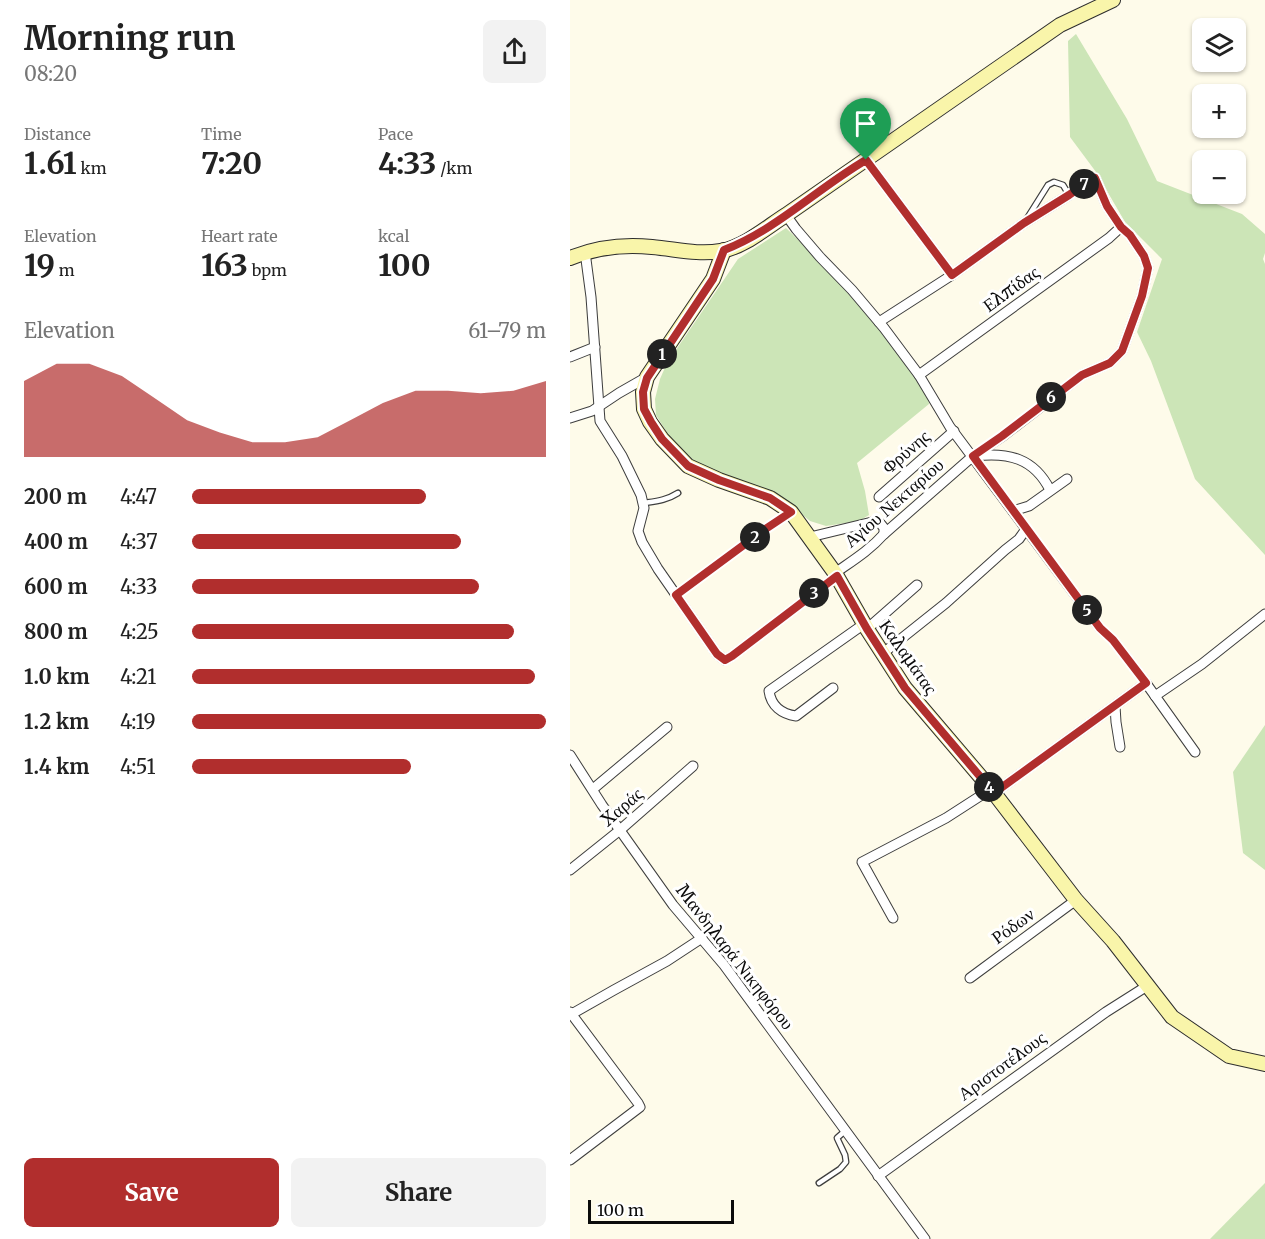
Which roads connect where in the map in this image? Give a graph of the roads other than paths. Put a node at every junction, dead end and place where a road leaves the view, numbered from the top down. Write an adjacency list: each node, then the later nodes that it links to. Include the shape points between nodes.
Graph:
1 (1113, 0): 2 (street, via 1060,25)
2 (866, 160): 4 (street); 10 (street)
3 (1069, 195): 5 (street); 5 (lane, via 1063,185 1048,185); 6 (street, via 1095,178)
4 (786, 215): 7 (street); 11 (street)
5 (1024, 223): 10 (street)
6 (1121, 227): 14 (street, Ελπίδας); 19 (street, Αγίου Νεκταρίου, via 1144,256 1148,268 1122,351 1110,363 1082,375)
7 (724, 250): 8 (street, via 695,253 617,246); 15 (street, Καλαμάτας, via 713,279)
8 (585, 252): 9 (street); 12 (street)
9 (570, 258)
10 (952, 275): 11 (street)
11 (879, 322): 14 (street)
12 (595, 347): 13 (street); 16 (street)
13 (570, 357)
14 (919, 375): 18 (street)
15 (647, 378): 16 (street); 26 (street, Καλαμάτας, via 644,409 662,439 688,466 770,498)
16 (598, 407): 17 (street); 24 (street, via 600,421)
17 (570, 418)
18 (954, 431): 19 (street); 23 (street, Φρύνης)
19 (973, 456): 21 (street, via 1011,456 1027,462); 25 (street); 28 (street, Αγίου Νεκταρίου)
20 (1066, 479): 21 (street)
21 (1050, 490): 25 (street, via 1029,506)
22 (678, 493): 24 (lane, via 662,501)
23 (879, 497)
24 (644, 503): 32 (street, via 638,531)
25 (1013, 511): 27 (street)
26 (791, 512): 29 (street, Καλαμάτας); 32 (lane)
27 (1026, 529): 35 (street, via 946,603); 36 (street)
28 (884, 534): 29 (street, via 880,523 872,522); 30 (street, Αγίου Νεκταρίου)
29 (810, 537): 30 (street, Καλαμάτας)
30 (836, 574): 32 (street, Αγίου Νεκταρίου, via 725,660); 34 (street, Καλαμάτας)
31 (917, 585): 34 (street)
32 (676, 595)
33 (1265, 614): 38 (street)
34 (865, 627): 35 (street, Καλαμάτας); 37 (street, via 769,691 777,708 796,716)
35 (882, 654): 47 (street, Καλαμάτας, via 905,688)
36 (1146, 683): 38 (street); 39 (street)
37 (832, 688)
38 (1155, 696): 42 (street)
39 (1115, 706): 41 (street); 47 (street)
40 (667, 727): 46 (street)
41 (1120, 747)
42 (1195, 752)
43 (570, 756): 45 (street, Μανδηλαρά Νικηφόρου)
44 (693, 766): 48 (street, Χαράς)
45 (573, 768): 46 (street, Μανδηλαρά Νικηφόρου)
46 (593, 789): 48 (street, Μανδηλαρά Νικηφόρου)
47 (992, 791): 50 (street, Καλαμάτας); 51 (street, via 862,862)
48 (620, 830): 49 (street, Χαράς); 52 (street, Μανδηλαρά Νικηφόρου, via 673,905)
49 (570, 870)
50 (1076, 900): 53 (street, Ρόδων); 54 (street, Καλαμάτας)
51 (893, 918)
52 (702, 938): 55 (street); 57 (street, Μανδηλαρά Νικηφόρου)
53 (970, 978)
54 (1147, 986): 56 (street, Καλαμάτας, via 1172,1017 1229,1056); 59 (street, Αριστοτέλους)
55 (570, 1014): 58 (street, via 640,1107)
56 (1265, 1064)
57 (845, 1131): 59 (street, Μανδηλαρά Νικηφόρου); 60 (lane, via 837,1138 846,1162)
58 (570, 1160)
59 (878, 1176): 61 (street, Μανδηλαρά Νικηφόρου)
60 (819, 1183)
61 (925, 1239)

